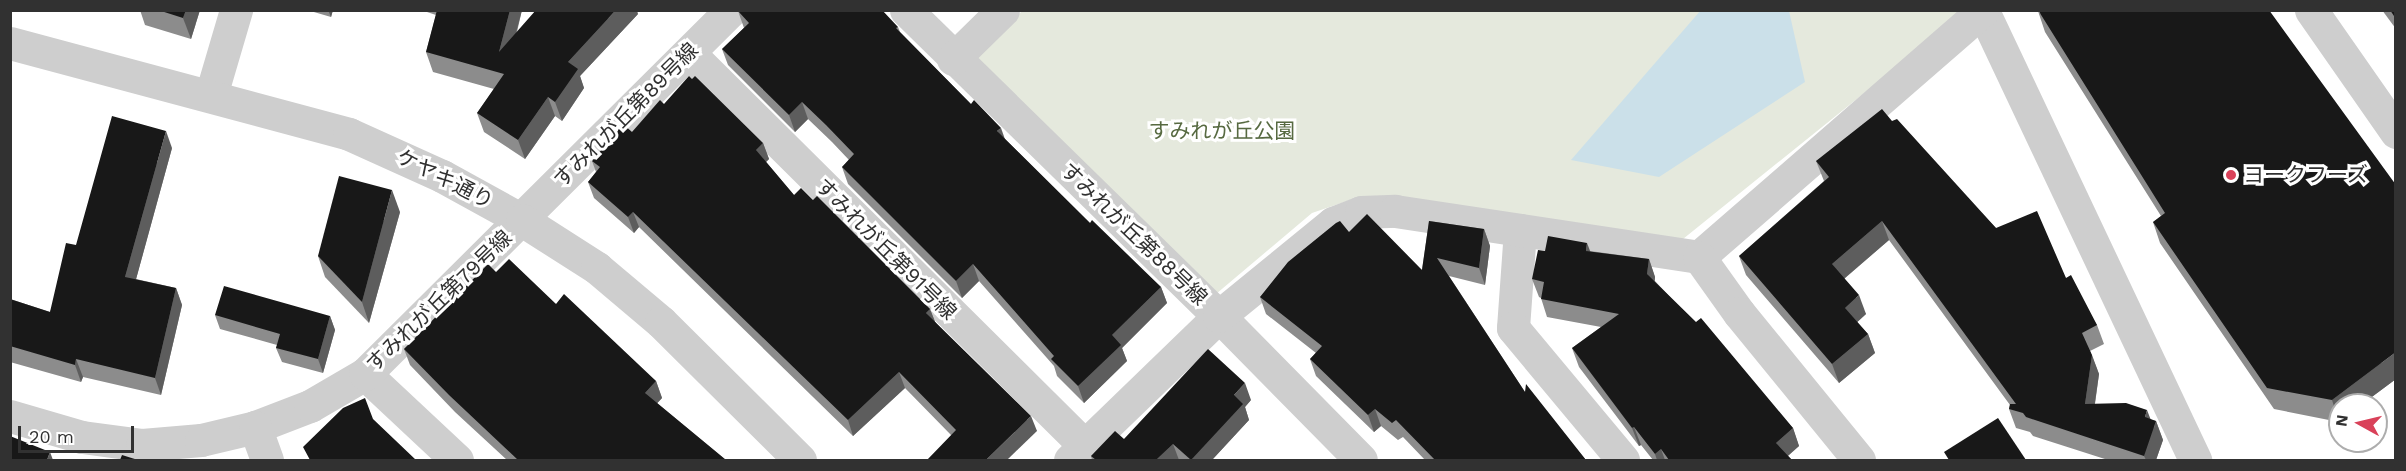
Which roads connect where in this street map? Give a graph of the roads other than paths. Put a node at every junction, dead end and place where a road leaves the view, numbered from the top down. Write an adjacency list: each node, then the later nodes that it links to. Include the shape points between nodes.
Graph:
1 (236, 10): 10 (street)
2 (731, 10): 8 (street, すみれが丘第89号線)
3 (906, 10): 9 (street, すみれが丘第88号線)
4 (1003, 10): 9 (street)
5 (2311, 10): 11 (street)
6 (1983, 11): 14 (street); 26 (street)
7 (10, 43): 10 (street, ケヤキ通り)
8 (688, 53): 12 (street, すみれが丘第89号線); 19 (street, すみれが丘第91号線)
9 (953, 59): 15 (street, すみれが丘第88号線)
10 (212, 95): 12 (street, ケヤキ通り, via 349,134 442,176)
11 (2396, 132)
12 (522, 220): 16 (street, すみれが丘第79号線); 22 (street, ケヤキ通り, via 597,268 660,322)
13 (1520, 230): 14 (street); 15 (street, via 1395,211 1361,212 1333,224); 24 (street, via 1513,328)
14 (1699, 257): 25 (street, via 1739,313)
15 (1219, 316): 19 (street); 23 (street, すみれが丘第88号線)
16 (365, 374): 18 (street, すみれが丘第79号線, via 310,406); 21 (street)
17 (10, 416): 18 (street, すみれが丘第79号線, via 82,437 142,445 201,440)
18 (255, 427): 20 (street)
19 (1077, 453)
20 (267, 460)
21 (457, 460)
22 (800, 460)
23 (1361, 460)
24 (1623, 460)
25 (1860, 460)
26 (2195, 460)

